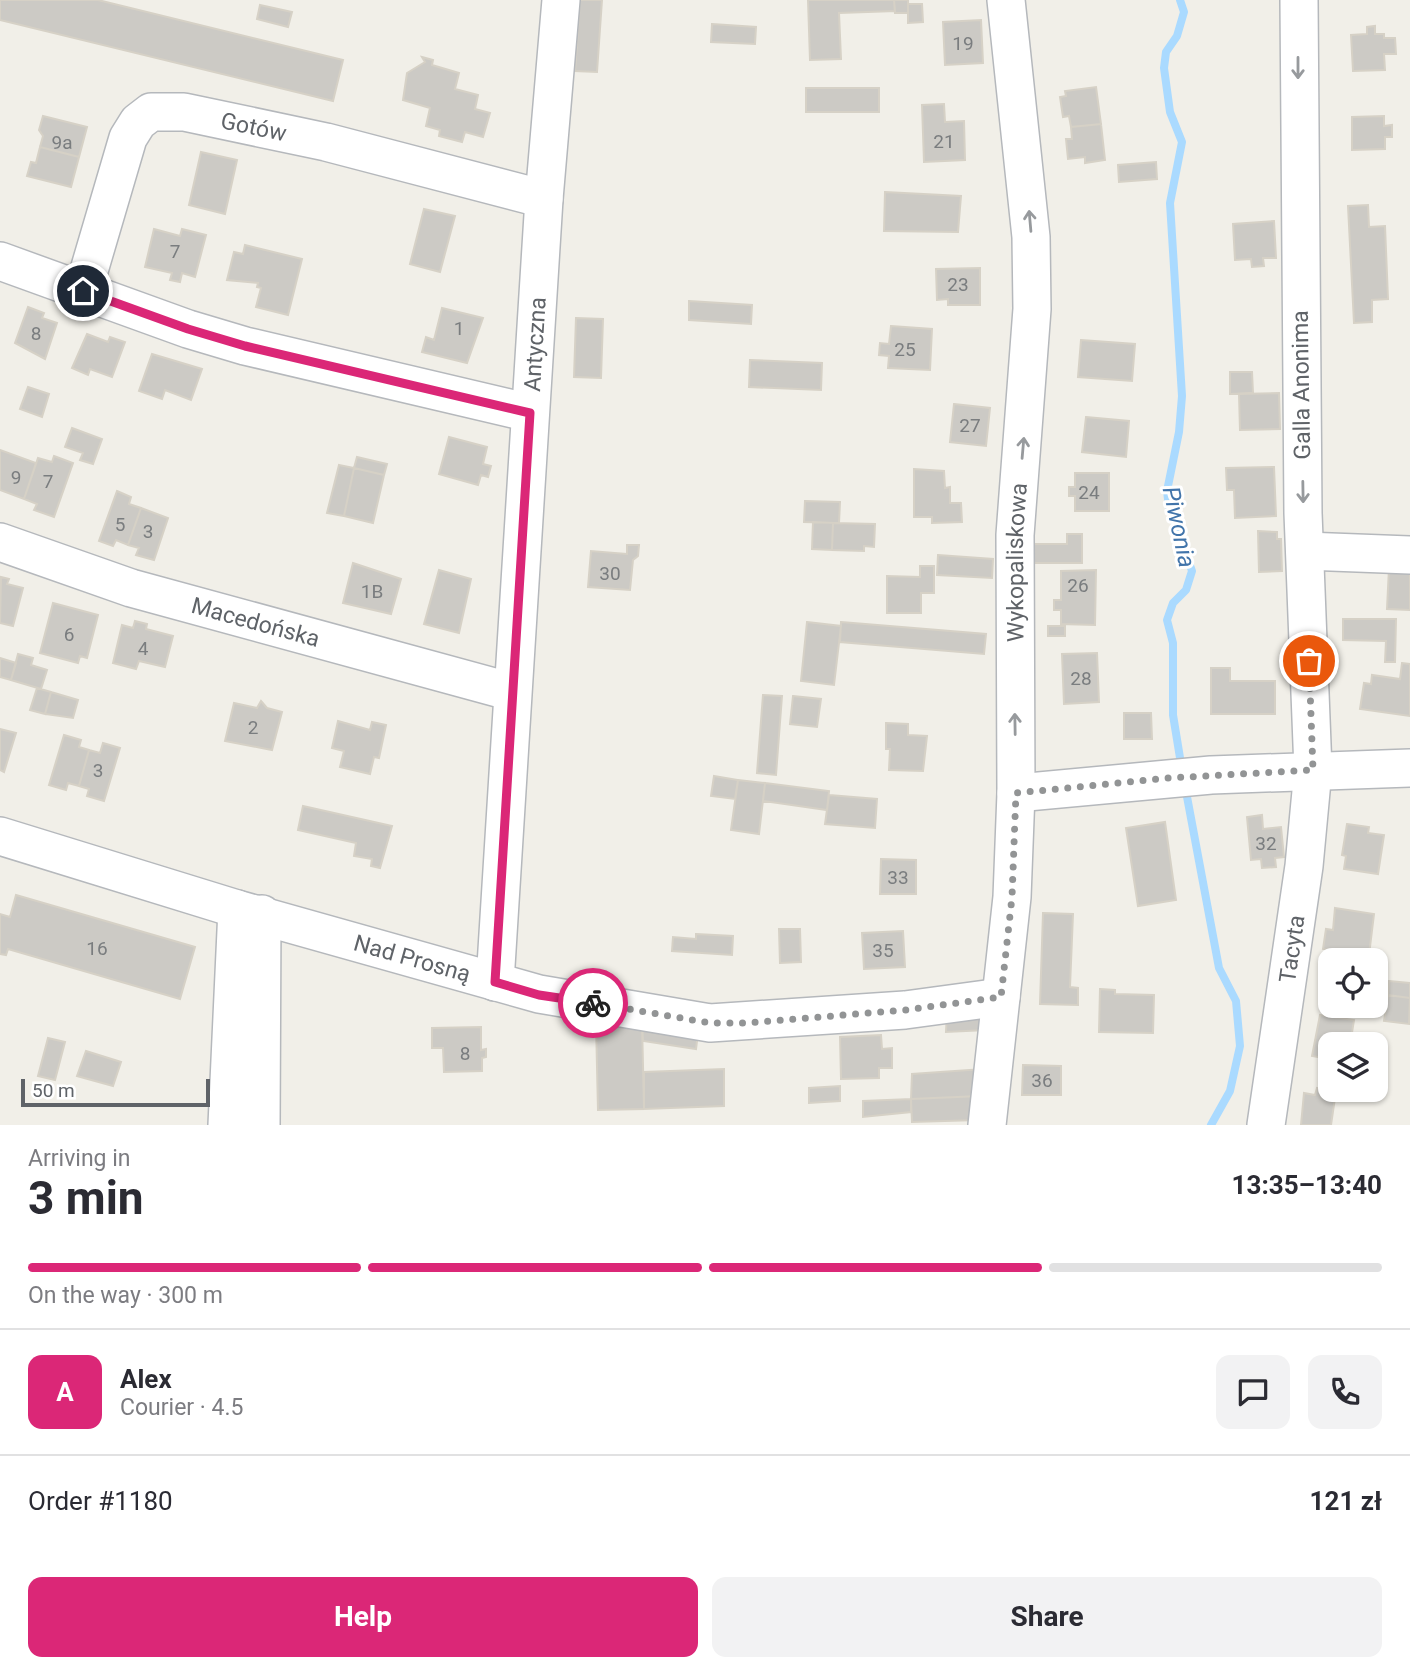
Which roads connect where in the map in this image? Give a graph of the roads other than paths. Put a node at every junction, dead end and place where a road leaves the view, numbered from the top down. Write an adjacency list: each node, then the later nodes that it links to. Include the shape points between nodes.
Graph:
1 (561, 0): 4 (street, Antyczna)
2 (1006, 0): 14 (street, Wykopaliskowa, one-way to 2, via 1016,535 1032,273)
3 (1299, 0): 9 (street, Galla Anonima, one-way to 9)
4 (544, 199): 6 (street, Gotów, via 326,142 184,112 151,112 128,138); 7 (street, Antyczna)
5 (0, 261): 6 (street)
6 (83, 291): 7 (street, via 245,346)
7 (530, 413): 11 (street, Antyczna)
8 (0, 542): 11 (street, Macedońska, via 131,589)
9 (1305, 551): 10 (street); 13 (street, Galla Anonima)
10 (1410, 555)
11 (512, 692): 17 (street, Antyczna)
12 (1410, 768): 13 (street)
13 (1313, 770): 14 (street); 22 (street, Tacyta, via 1304,866)
14 (1016, 793): 18 (street, Wykopaliskowa, via 1012,897)
15 (0, 836): 16 (street, Nad Prosną)
16 (250, 911): 17 (street, Nad Prosną); 19 (street); 20 (street)
17 (495, 982): 18 (street, Nad Prosną, via 539,995 710,1023 905,1010)
18 (1001, 997): 21 (street, Wykopaliskowa)
19 (227, 1125)
20 (261, 1125)
21 (987, 1125)
22 (1266, 1125)

